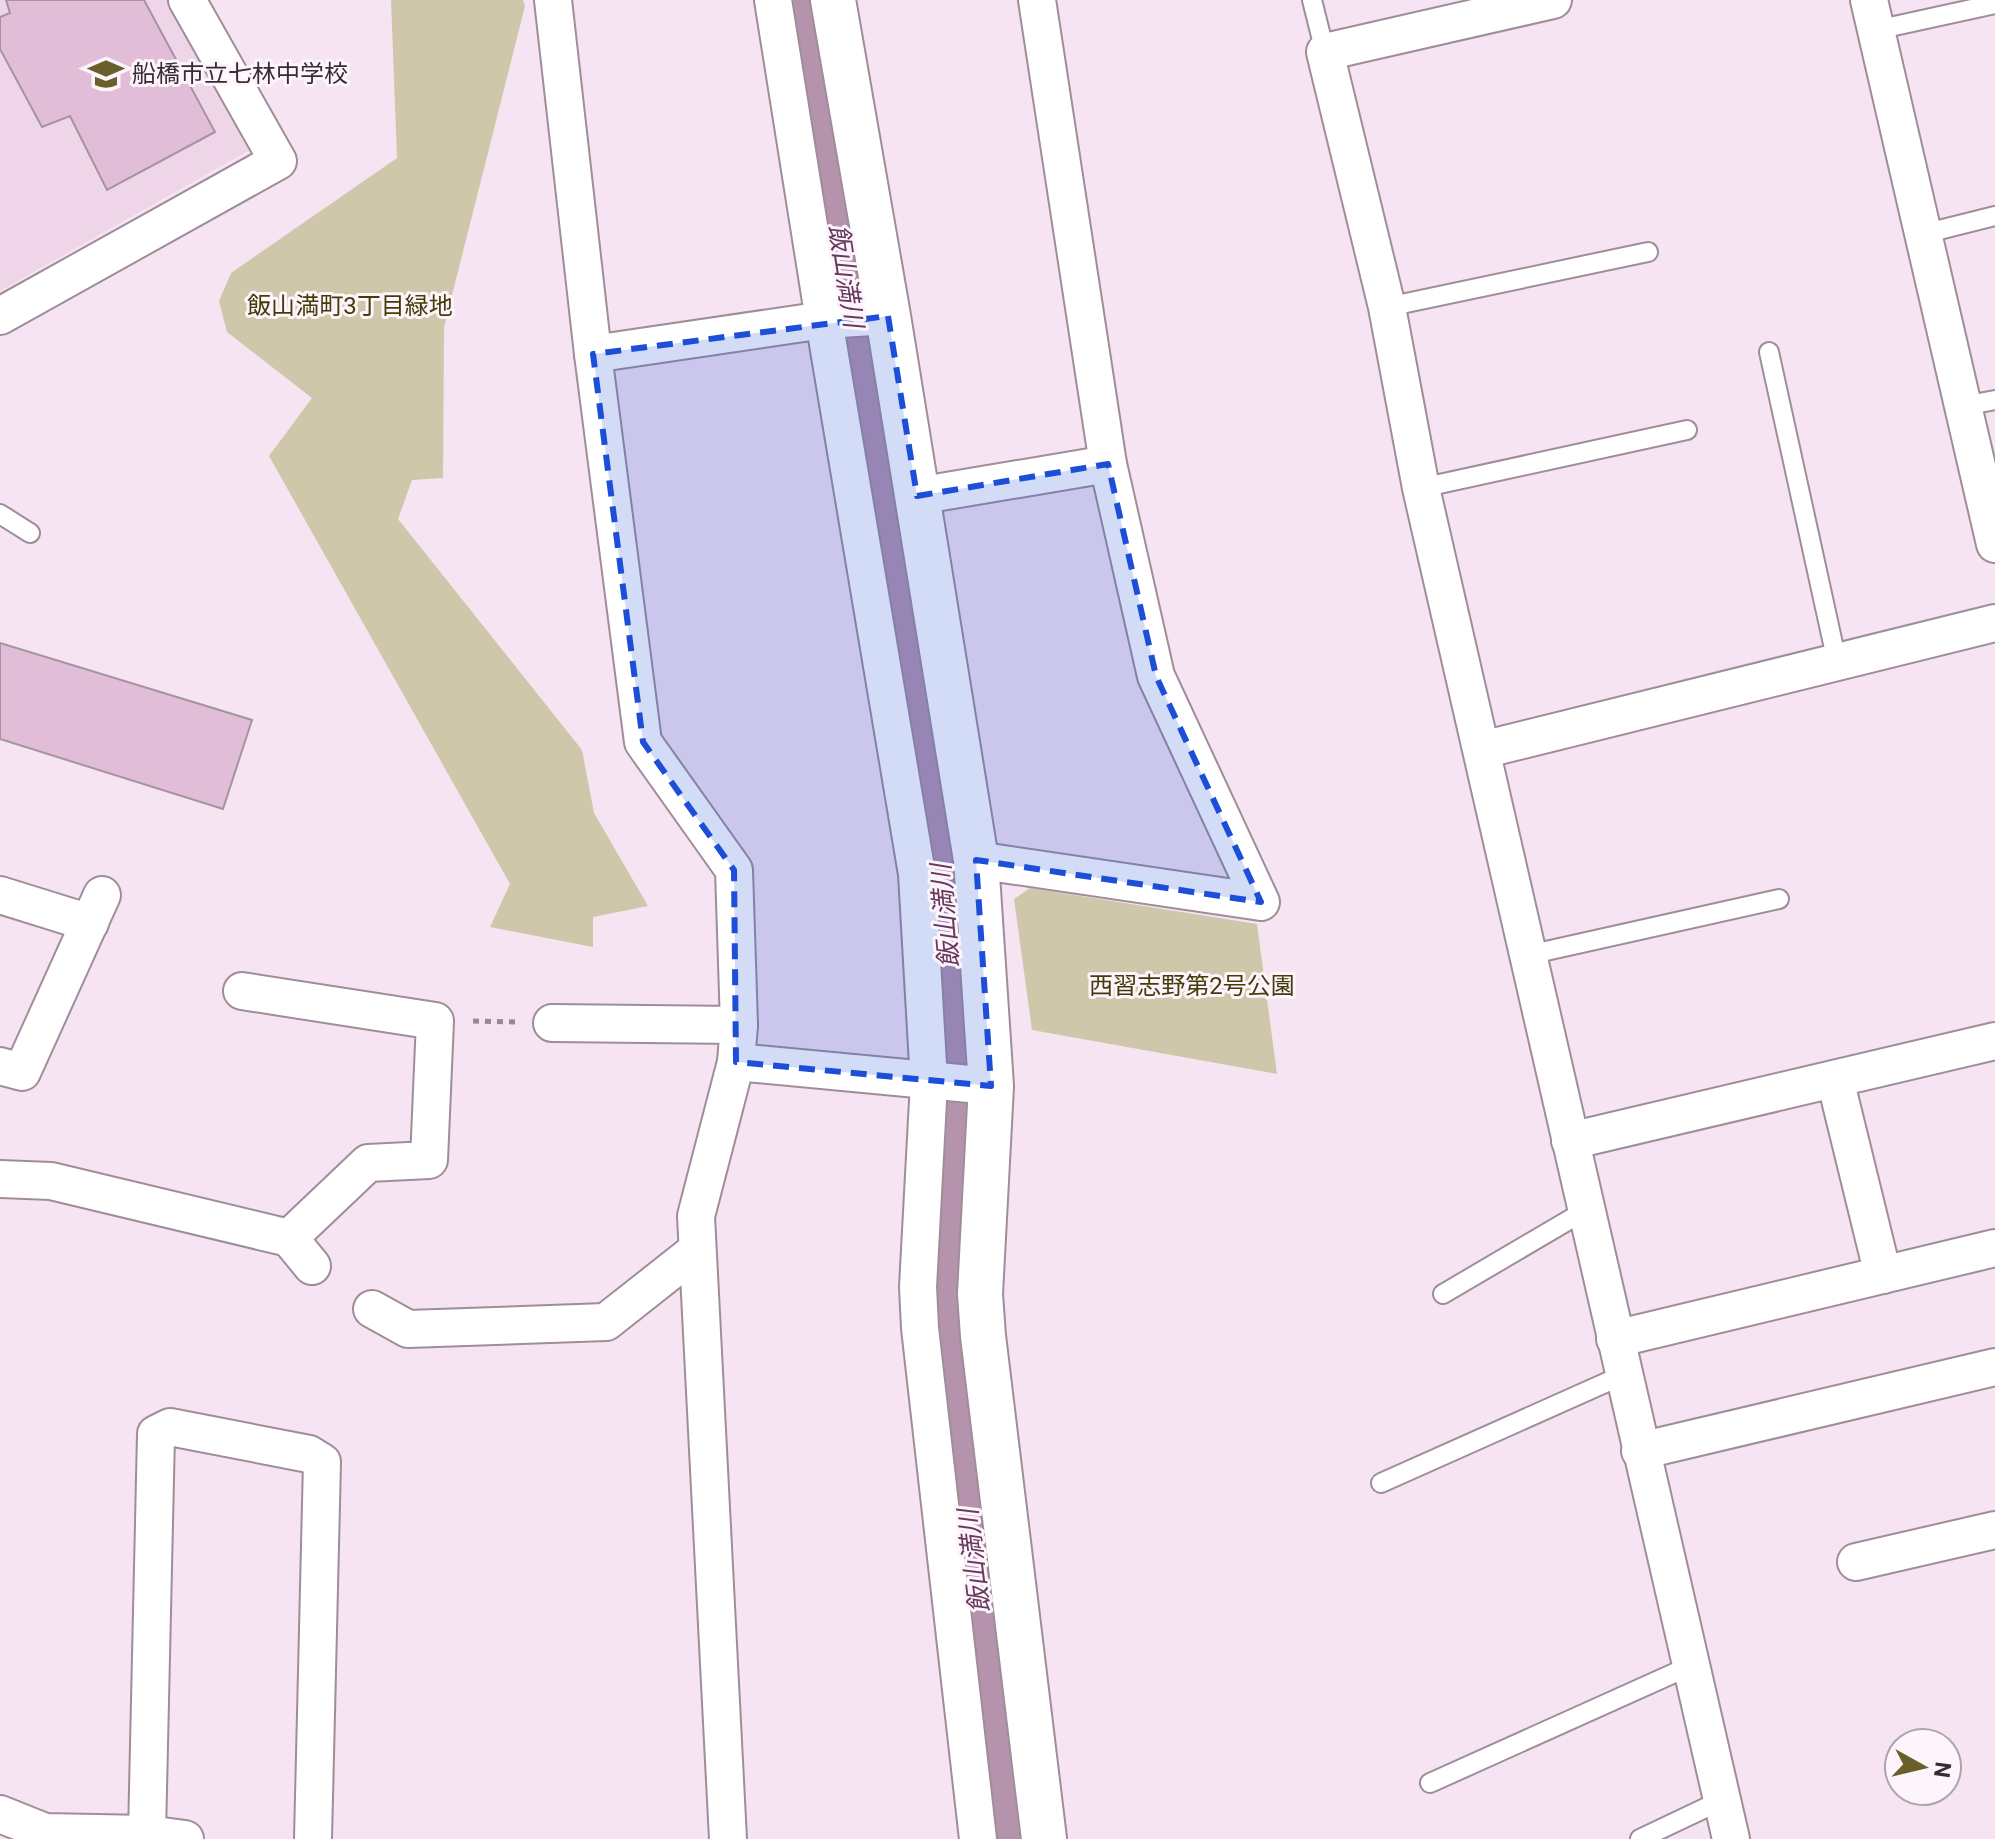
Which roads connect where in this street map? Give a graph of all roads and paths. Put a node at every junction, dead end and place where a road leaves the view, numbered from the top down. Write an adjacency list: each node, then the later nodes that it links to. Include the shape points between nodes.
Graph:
1 (187, 0): 15 (street, via 278,161)
2 (553, 0): 19 (street)
3 (773, 0): 17 (street)
4 (833, 0): 16 (street)
5 (1037, 0): 22 (street)
6 (1312, 0): 10 (lane)
7 (1553, 0): 10 (street)
8 (1995, 4): 9 (lane)
9 (1872, 15): 12 (street)
10 (1325, 52): 14 (street)
11 (1995, 216): 12 (lane)
12 (1923, 234): 20 (street)
13 (1648, 252): 14 (lane)
14 (1387, 307): 23 (street)
15 (0, 316)
16 (878, 316): 17 (street); 24 (street)
17 (824, 320): 19 (street); 43 (street, via 917,874)
18 (1769, 352): 29 (lane)
19 (593, 354): 38 (street, via 643,742 734,870)
20 (1979, 403): 27 (street)
21 (1687, 430): 23 (lane)
22 (1108, 464): 24 (street); 31 (street, via 1156,676 1261,902)
23 (1421, 488): 30 (street)
24 (917, 496): 31 (street)
25 (0, 514): 26 (lane)
26 (30, 533)
27 (1995, 544)
28 (1995, 623): 29 (street)
29 (1837, 662): 30 (street)
30 (1482, 750): 34 (street)
31 (976, 860): 43 (street)
32 (0, 895): 41 (street, via 96,909 22,1072)
33 (1779, 899): 34 (lane)
34 (1528, 955): 44 (street)
35 (242, 991): 36 (street)
36 (448, 1021): 37 (path); 47 (street, via 429,1160 368,1163)
37 (552, 1023): 38 (street)
38 (739, 1025): 40 (street)
39 (1995, 1041): 42 (street)
40 (736, 1062): 43 (street); 49 (street, via 696,1216)
41 (0, 1066)
42 (1835, 1079): 44 (street); 51 (street)
43 (960, 1084): 69 (street, via 918,1287); 70 (street, via 983,1336)
44 (1570, 1141): 46 (street)
45 (0, 1179): 47 (street, via 51,1181)
46 (1586, 1210): 52 (lane); 54 (street)
47 (289, 1238): 50 (street)
48 (1995, 1248): 51 (street)
49 (696, 1251): 53 (street, via 606,1322 408,1329); 68 (street)
50 (312, 1266)
51 (1883, 1275): 54 (street)
52 (1443, 1294)
53 (372, 1309)
54 (1615, 1339): 56 (street)
55 (1995, 1367): 57 (street)
56 (1623, 1375): 57 (street); 58 (lane)
57 (1640, 1451): 61 (street)
58 (1381, 1483)
59 (1995, 1530): 60 (street)
60 (1856, 1562)
61 (1690, 1666): 62 (lane); 63 (street)
62 (1430, 1783)
63 (1722, 1800): 71 (lane); 72 (street)
64 (1, 1819): 65 (street, via 45,1832)
65 (147, 1834): 66 (street); 67 (street, via 156,1434 170,1427 309,1454 322,1462)
66 (185, 1839)
67 (313, 1839)
68 (728, 1839)
69 (978, 1839)
70 (1044, 1839)
71 (1640, 1839)
72 (1731, 1839)

